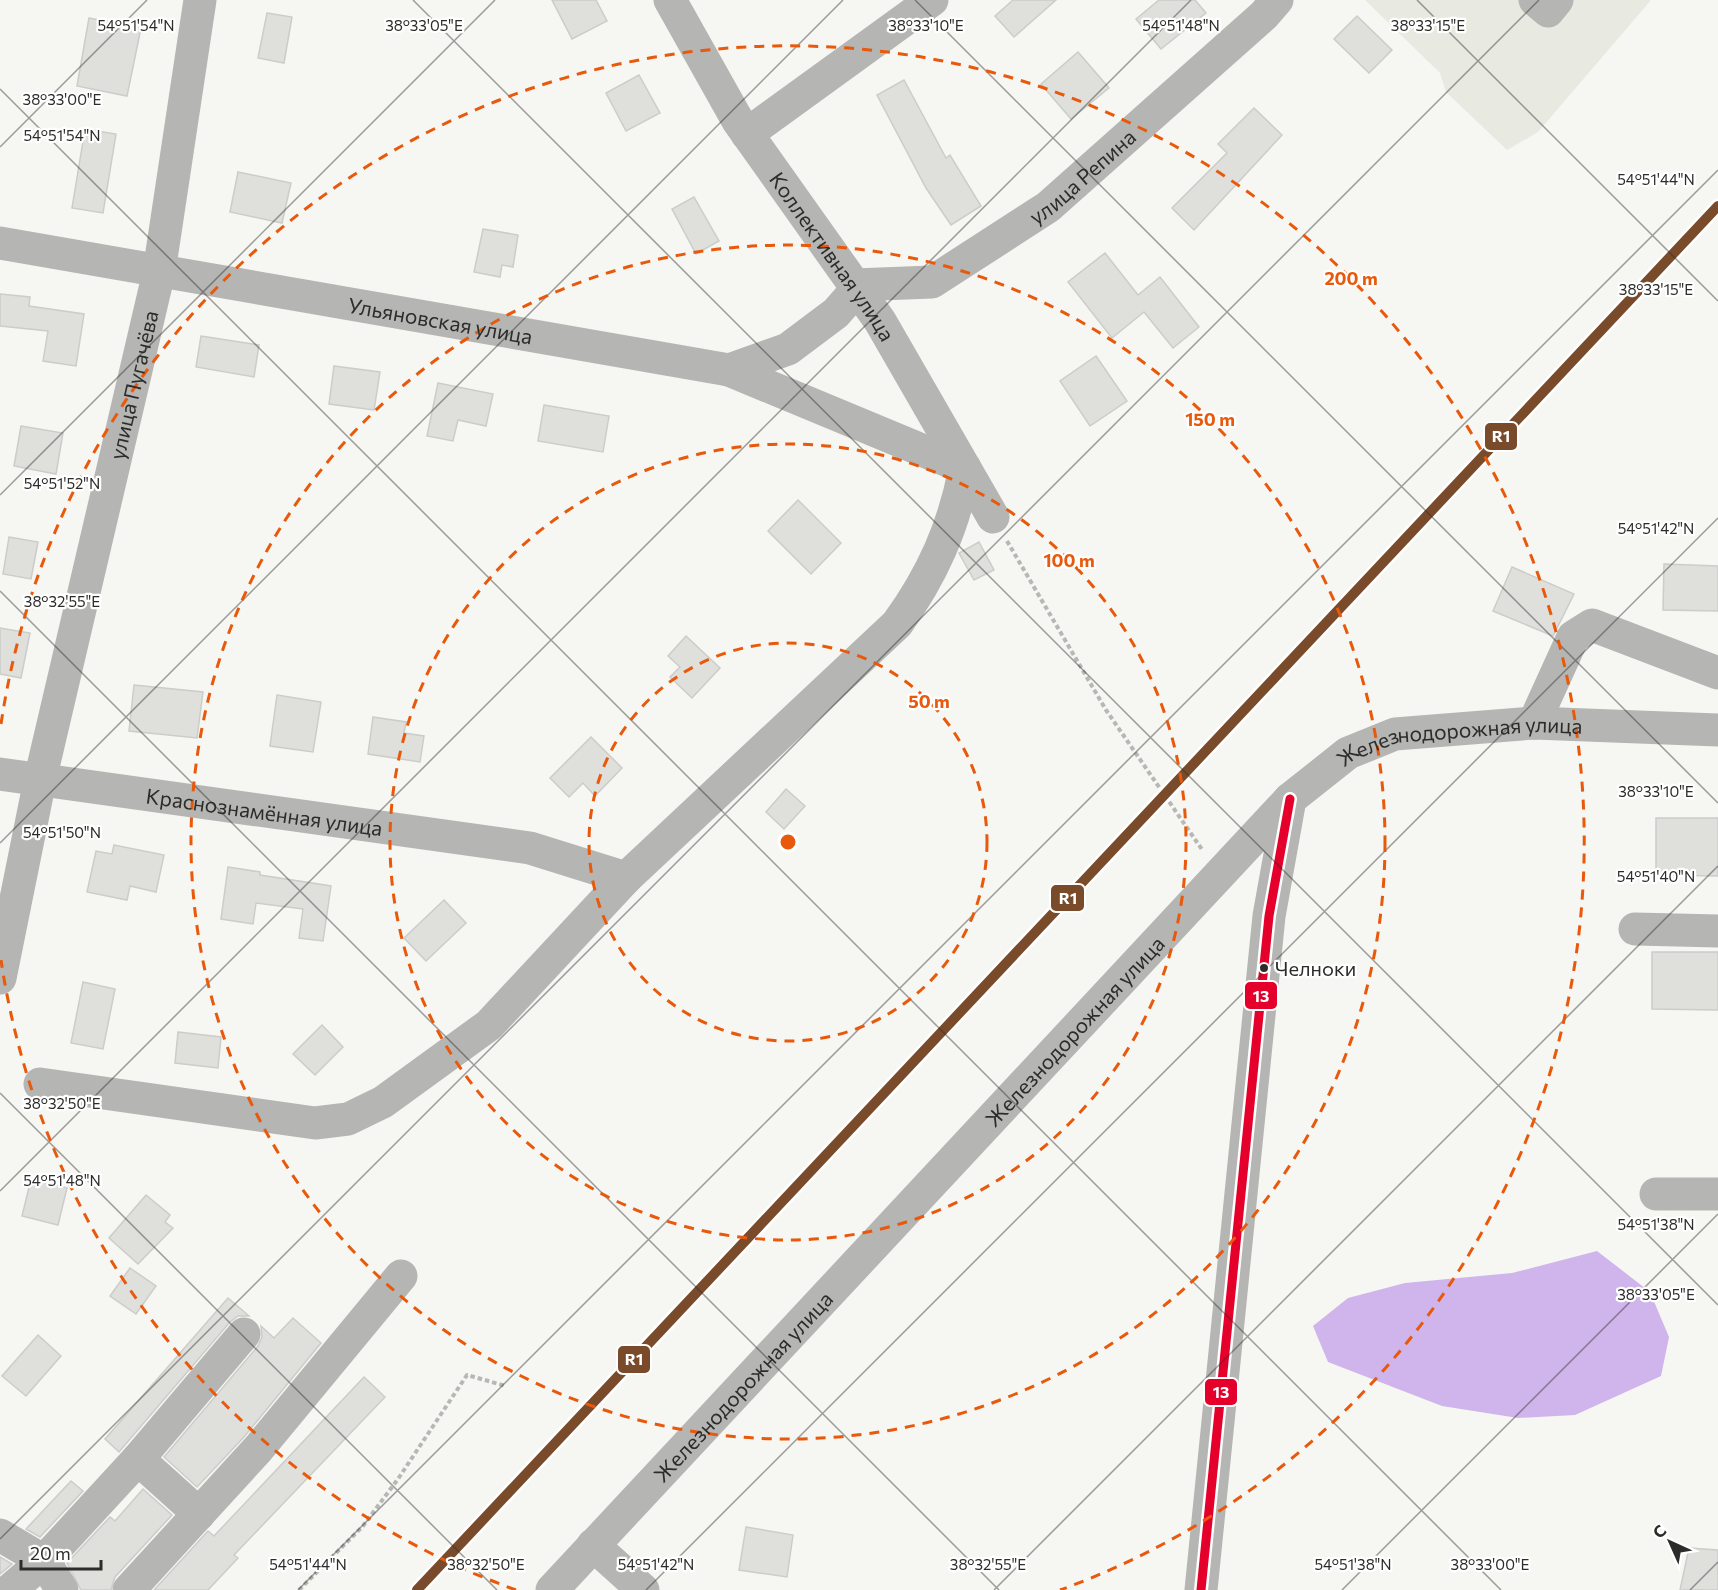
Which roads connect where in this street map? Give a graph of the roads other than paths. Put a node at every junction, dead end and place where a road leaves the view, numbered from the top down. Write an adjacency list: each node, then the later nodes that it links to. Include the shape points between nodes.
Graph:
1 (200, 0): 9 (street, улица Пугачёва)
2 (670, 0): 7 (street, Коллективная улица)
3 (932, 0): 7 (street)
4 (1277, 0): 10 (street, улица Репина, via 1048,207 932,282)
5 (1535, 0): 6 (street, via 1548,11)
6 (1557, 0)
7 (747, 134): 10 (street, Коллективная улица)
8 (0, 243): 9 (street, Ульяновская улица)
9 (159, 272): 11 (street, Ульяновская улица); 18 (street, улица Пугачёва)
10 (856, 287): 11 (street, Ульяновская улица, via 836,313 788,349); 12 (street, Коллективная улица, via 880,321)
11 (729, 370): 12 (street)
12 (965, 468): 13 (street, Коллективная улица); 20 (street, via 957,512 920,593 897,624)
13 (993, 517)
14 (1718, 673): 15 (street, via 1592,625 1573,638)
15 (1534, 723): 16 (street, Железнодорожная улица); 19 (street, Железнодорожная улица, via 1395,734 1348,753)
16 (1718, 730)
17 (0, 774): 18 (street, Краснознамённая улица)
18 (40, 780): 20 (street, Краснознамённая улица, via 530,848); 23 (street, улица Пугачёва)
19 (1290, 799): 32 (street, Железнодорожная улица); 39 (street, via 1269,916)
20 (626, 878): 24 (street, via 489,1025 383,1102 348,1119 315,1123)
21 (1635, 929): 22 (street)
22 (1718, 931)
23 (0, 978)
24 (40, 1084)
25 (1656, 1194): 26 (street)
26 (1718, 1194)
27 (401, 1276): 30 (street)
28 (244, 1334): 29 (street)
29 (138, 1459): 30 (street); 33 (street)
30 (199, 1514): 36 (street)
31 (0, 1535): 33 (street)
32 (593, 1545): 37 (street, Железнодорожная улица); 38 (street)
33 (44, 1561): 34 (street); 35 (street)
34 (10, 1590)
35 (62, 1590)
36 (129, 1590)
37 (552, 1590)
38 (643, 1590)
39 (1201, 1590)

